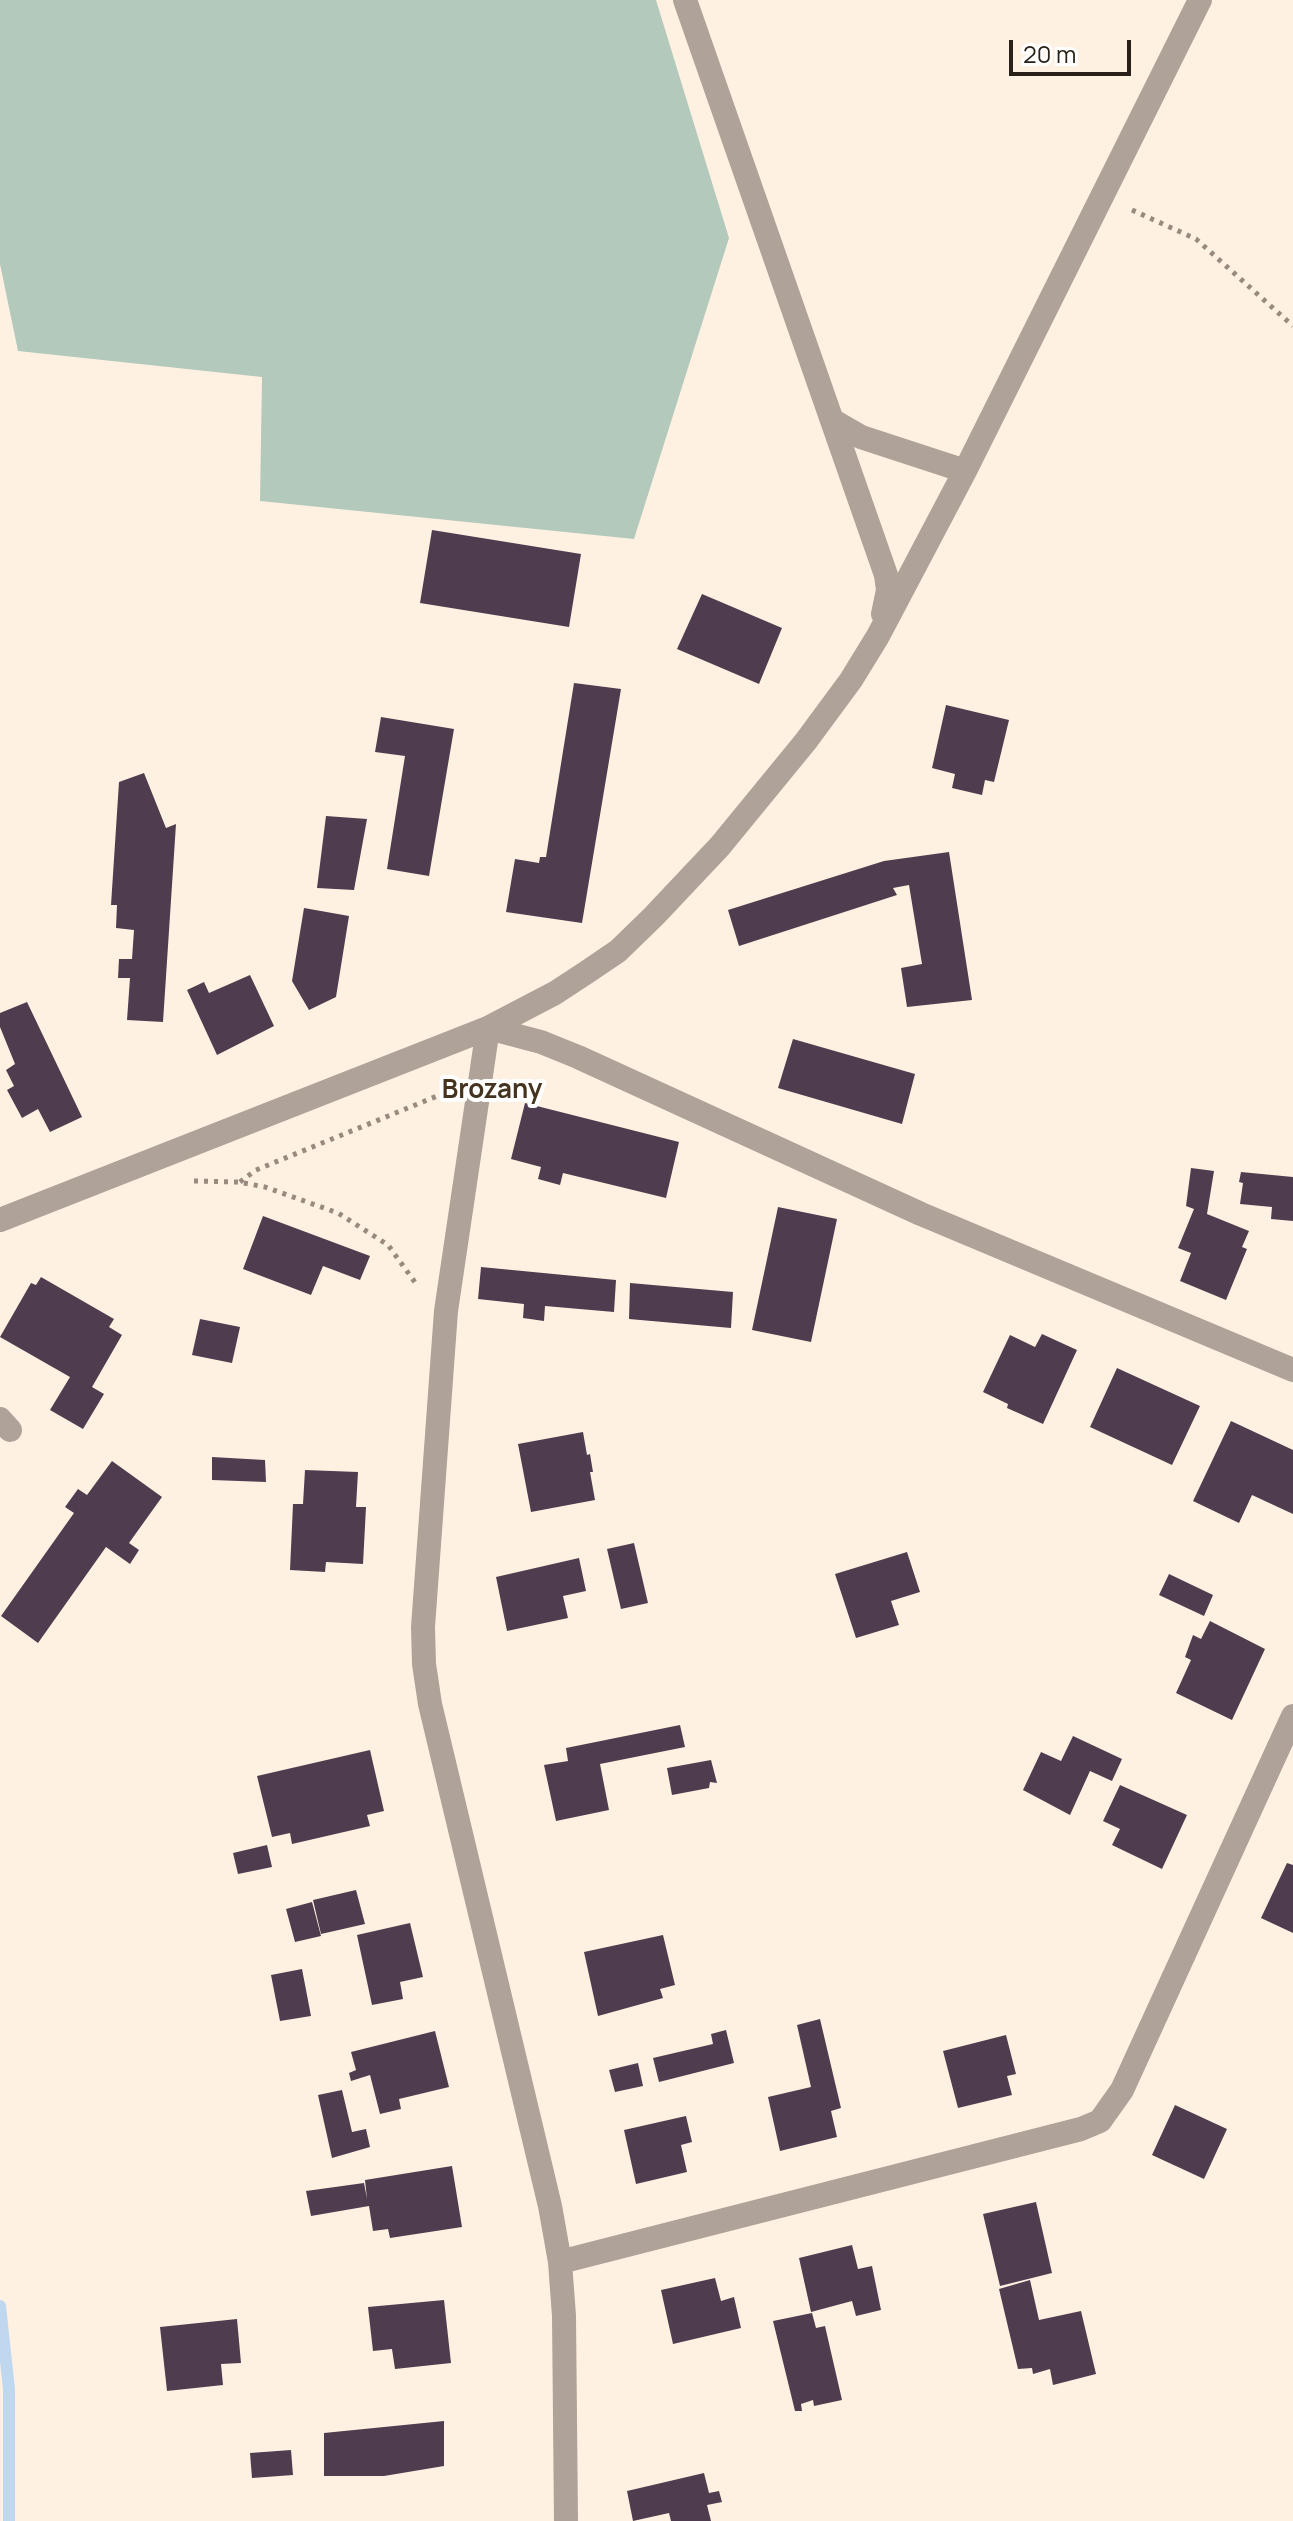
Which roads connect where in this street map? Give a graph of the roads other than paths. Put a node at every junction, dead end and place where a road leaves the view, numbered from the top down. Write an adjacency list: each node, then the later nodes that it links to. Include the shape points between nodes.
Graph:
1 (685, 0): 3 (street)
2 (1200, 0): 4 (street)
3 (835, 422): 4 (street, via 861,437); 5 (street, via 886,575)
4 (965, 471): 5 (street)
5 (878, 636): 6 (street, via 806,741 654,916 587,972)
6 (488, 1028): 7 (street); 8 (street, via 578,1057 921,1214); 10 (street, via 446,1311 424,1664)
7 (0, 1220)
8 (1293, 1370)
9 (1293, 1716): 10 (street, via 1122,2090 1100,2121)
10 (560, 2262): 11 (street)
11 (566, 2521)

